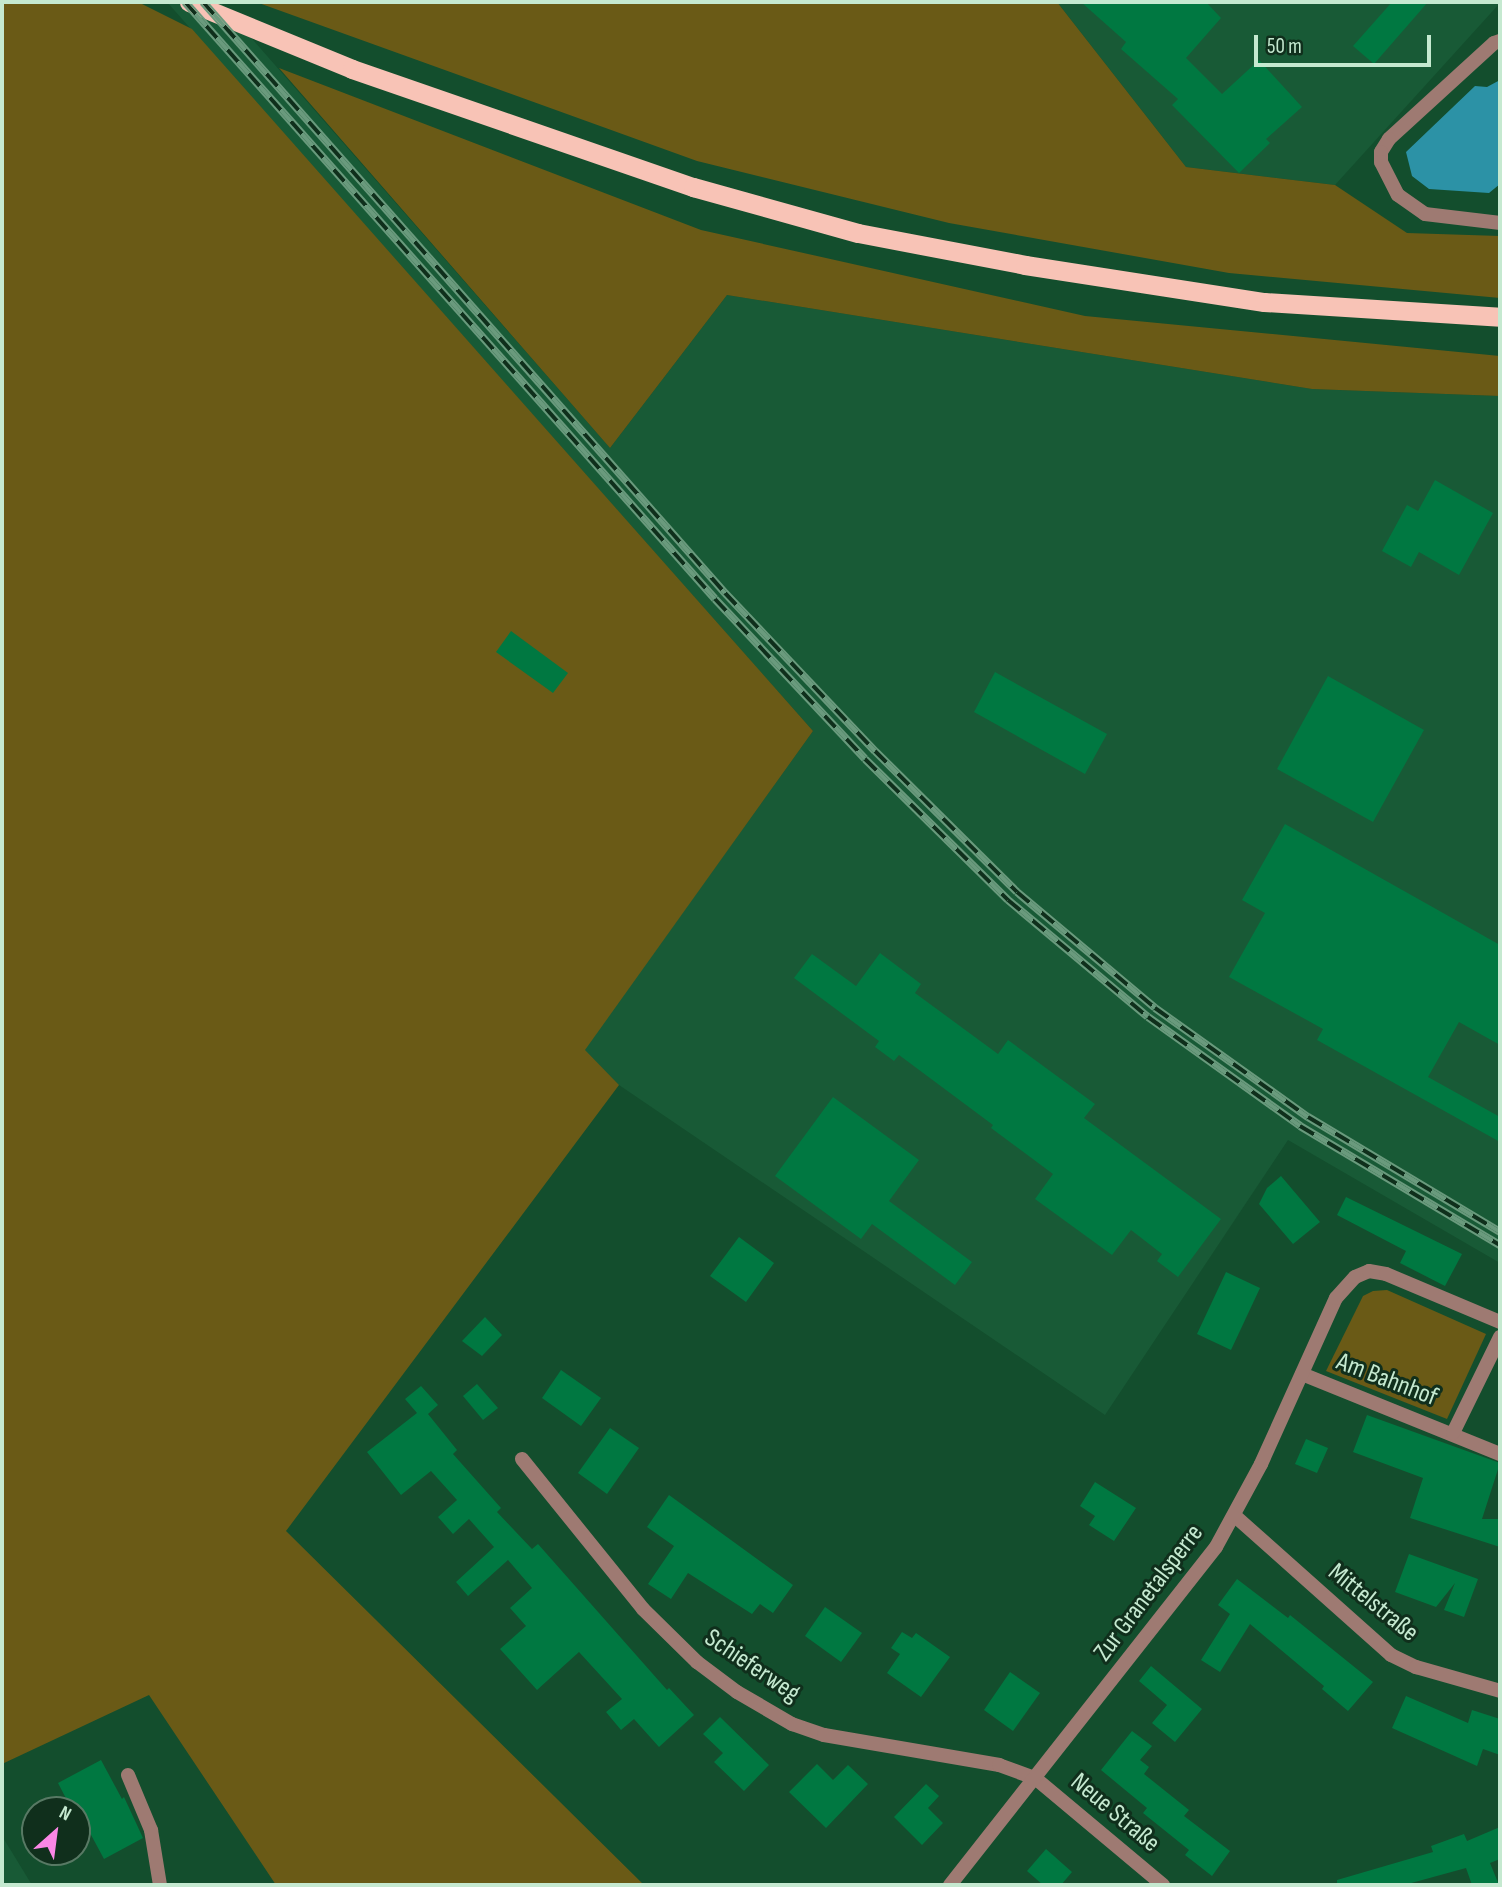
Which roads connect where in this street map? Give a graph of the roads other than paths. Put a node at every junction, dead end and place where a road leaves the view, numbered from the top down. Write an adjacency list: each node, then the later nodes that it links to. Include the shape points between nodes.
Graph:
1 (189, 2): 4 (highway, via 352,69 693,187 858,233 1264,302)
2 (1500, 41): 3 (street, via 1381,152 1381,162 1398,195 1425,214)
3 (1500, 223)
4 (1500, 317)
5 (1500, 1322): 7 (street, Zur Granetalsperre, via 1408,1281 1369,1271 1355,1277 1336,1298)
6 (1500, 1337): 8 (street, Am Bahnhof)
7 (1302, 1374): 8 (street, Am Bahnhof); 11 (street, Zur Granetalsperre)
8 (1454, 1433): 9 (street, Am Bahnhof)
9 (1500, 1454)
10 (522, 1459): 14 (street, Schieferweg, via 643,1609 697,1662 737,1692 792,1724 824,1735 999,1765)
11 (1235, 1516): 12 (street, Mittelstraße, via 1391,1655 1416,1667); 14 (street, Zur Granetalsperre, via 1216,1547)
12 (1500, 1691)
13 (128, 1775): 15 (street, via 151,1830)
14 (1035, 1778): 16 (street, Zur Granetalsperre); 17 (street, Neue Straße)
15 (160, 1885)
16 (950, 1885)
17 (1163, 1885)

